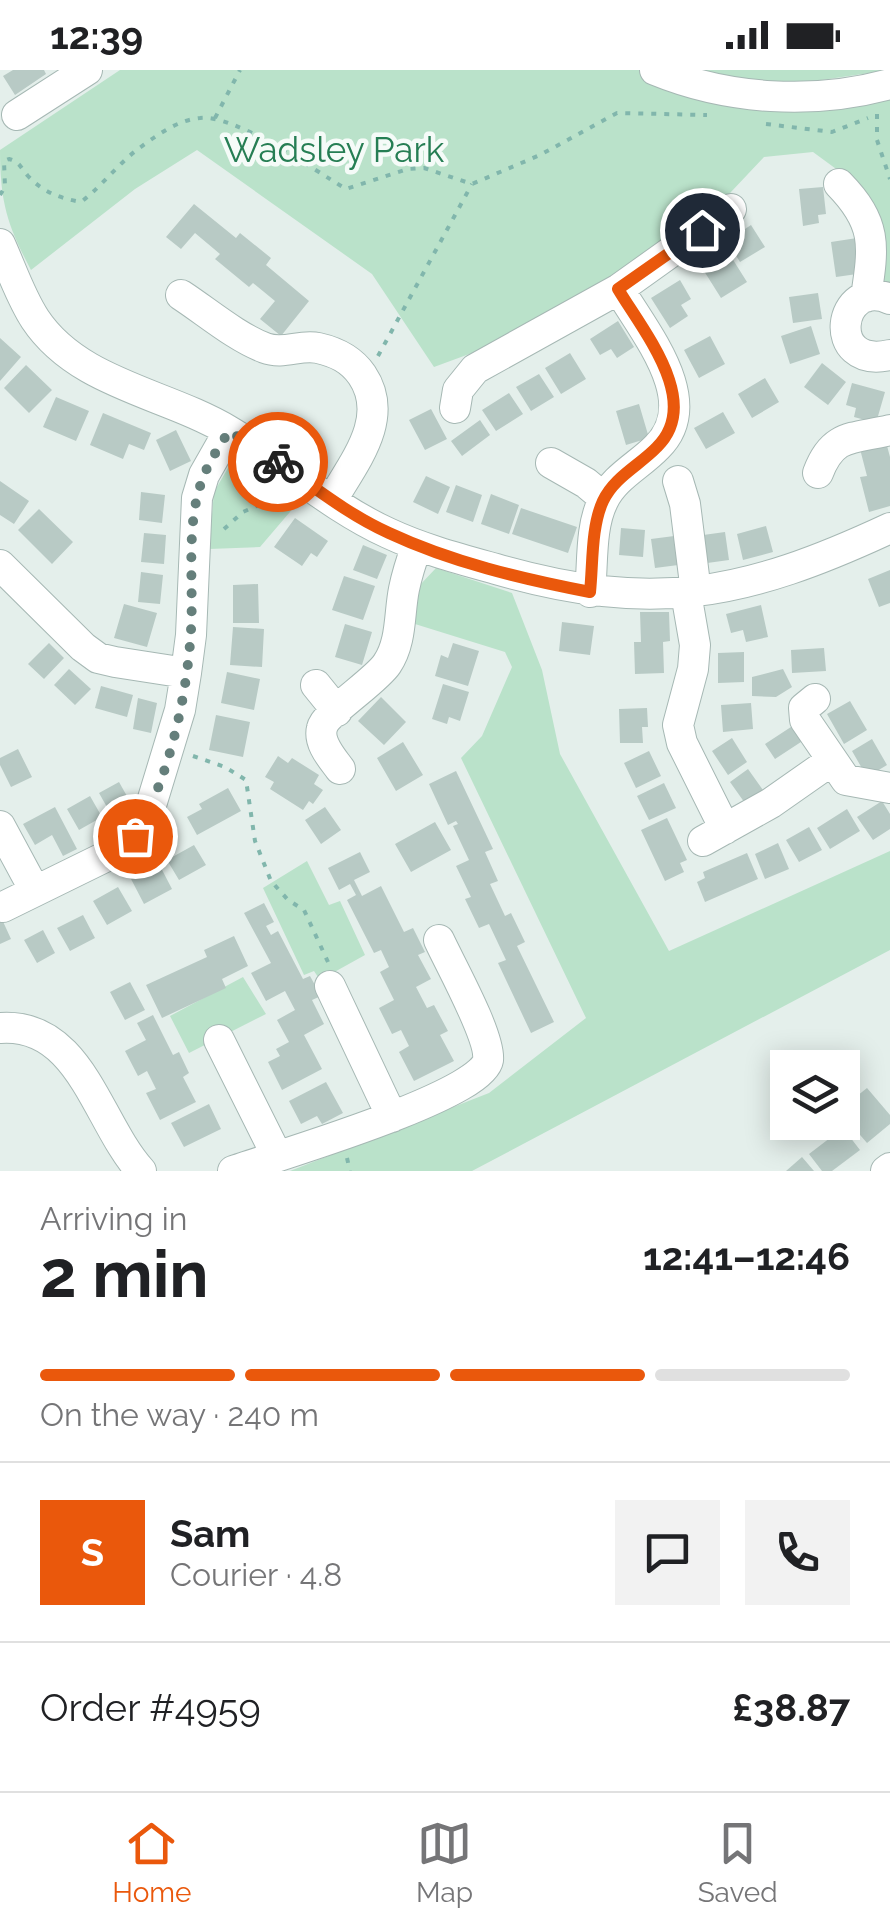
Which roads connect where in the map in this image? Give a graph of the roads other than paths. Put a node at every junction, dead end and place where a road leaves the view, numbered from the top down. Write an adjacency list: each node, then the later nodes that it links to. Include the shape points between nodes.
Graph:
1 (87, 70): 4 (street)
2 (655, 70): 3 (street, via 760,96)
3 (881, 96)
4 (17, 115)
5 (839, 184): 10 (street, via 868,220)
6 (731, 209): 8 (street)
7 (0, 244): 11 (street)
8 (618, 289): 13 (street, via 475,369 458,390); 20 (street, via 667,371 674,414 660,444)
9 (181, 295): 19 (street, via 264,348 286,353 312,347 342,355 359,370 372,390 367,440)
10 (878, 298): 12 (street, via 851,307 845,334 866,356)
11 (13, 310): 15 (street, via 98,373)
12 (890, 355)
13 (454, 408)
14 (890, 430): 17 (street, via 839,442)
15 (229, 431): 19 (street); 26 (street, via 197,498)
16 (551, 462): 20 (street)
17 (818, 473)
18 (678, 481): 25 (street)
19 (325, 495): 22 (street)
20 (604, 498): 24 (street)
21 (890, 528): 25 (street, via 793,569)
22 (417, 544): 24 (street); 29 (street, via 388,663)
23 (0, 566): 26 (street, via 98,658)
24 (590, 592): 25 (street)
25 (691, 592): 30 (street, via 693,669 678,725 714,835)
26 (186, 674): 34 (street, via 158,788 135,836)
27 (316, 685): 29 (street)
28 (814, 700): 30 (street, via 804,708 804,720)
29 (337, 710): 31 (street, via 321,730)
30 (831, 760): 32 (street, via 846,780)
31 (340, 769)
32 (890, 788)
33 (0, 826): 34 (street)
34 (35, 891): 35 (street)
35 (3, 906)
36 (440, 940): 40 (street, via 488,1060 474,1080)
37 (330, 986): 40 (street)
38 (0, 1028): 42 (street, via 28,1030 66,1051)
39 (218, 1040): 41 (street)
40 (392, 1117): 41 (street)
41 (277, 1156): 43 (street)
42 (141, 1171)
43 (233, 1171)

